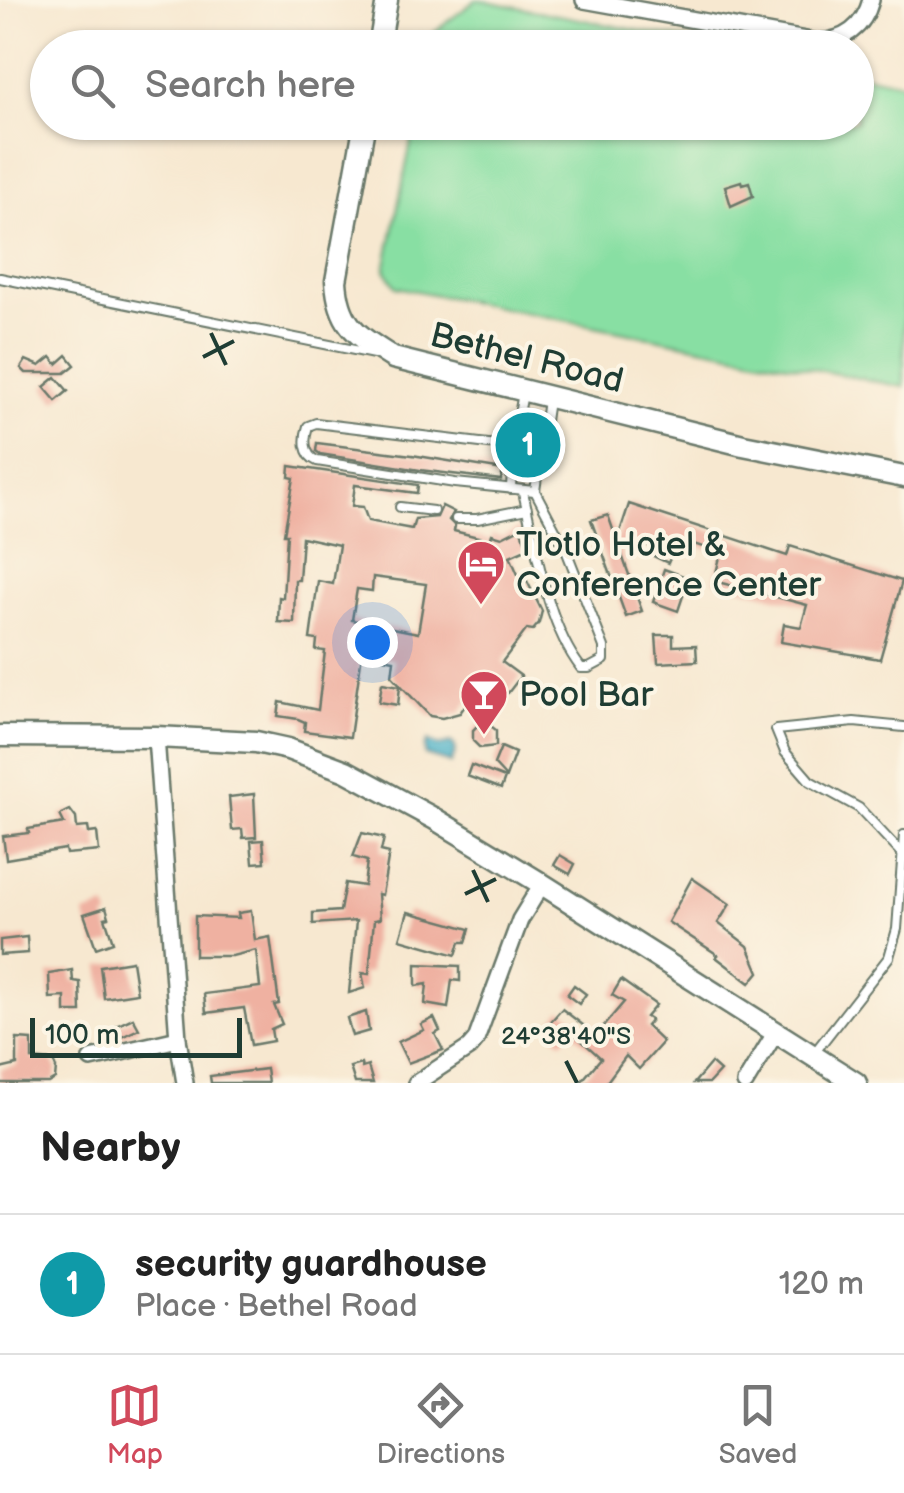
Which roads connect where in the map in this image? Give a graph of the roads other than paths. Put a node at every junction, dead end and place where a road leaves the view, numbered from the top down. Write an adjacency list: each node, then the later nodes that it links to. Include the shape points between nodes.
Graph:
1 (387, 0): 4 (street)
2 (584, 0): 5 (street)
3 (872, 0): 6 (street)
4 (382, 30)
5 (750, 30)
6 (852, 30)
7 (362, 140): 9 (street, Bethel Road, via 337,306 351,328)
8 (0, 278): 9 (lane)
9 (393, 358): 10 (street, Bethel Road)
10 (524, 389): 11 (street, Bethel Road); 12 (lane)
11 (549, 396): 13 (street, Bethel Road); 15 (lane)
12 (513, 447): 14 (lane); 14 (lane, via 326,423 308,426 305,434 317,461)
13 (904, 477)
14 (511, 489): 16 (lane)
15 (535, 491): 16 (lane); 18 (lane, via 604,647 606,657 598,664 580,668 572,656 542,580)
16 (523, 492): 18 (lane)
17 (400, 507): 19 (lane)
18 (527, 508): 20 (lane)
19 (432, 511)
20 (456, 520)
21 (904, 727): 25 (lane, via 854,722 776,730 810,781 860,808)
22 (0, 736): 23 (street)
23 (156, 737): 26 (street, via 256,742 346,771); 28 (street)
24 (904, 836): 25 (lane)
25 (903, 855): 29 (lane, via 890,957)
26 (542, 884): 27 (street); 32 (street, via 520,920 476,1040)
27 (776, 1032): 29 (street); 33 (street)
28 (178, 1039): 30 (street); 31 (street)
29 (812, 1056): 34 (street)
30 (91, 1058)
31 (186, 1083)
32 (416, 1083)
33 (745, 1083)
34 (856, 1083)

